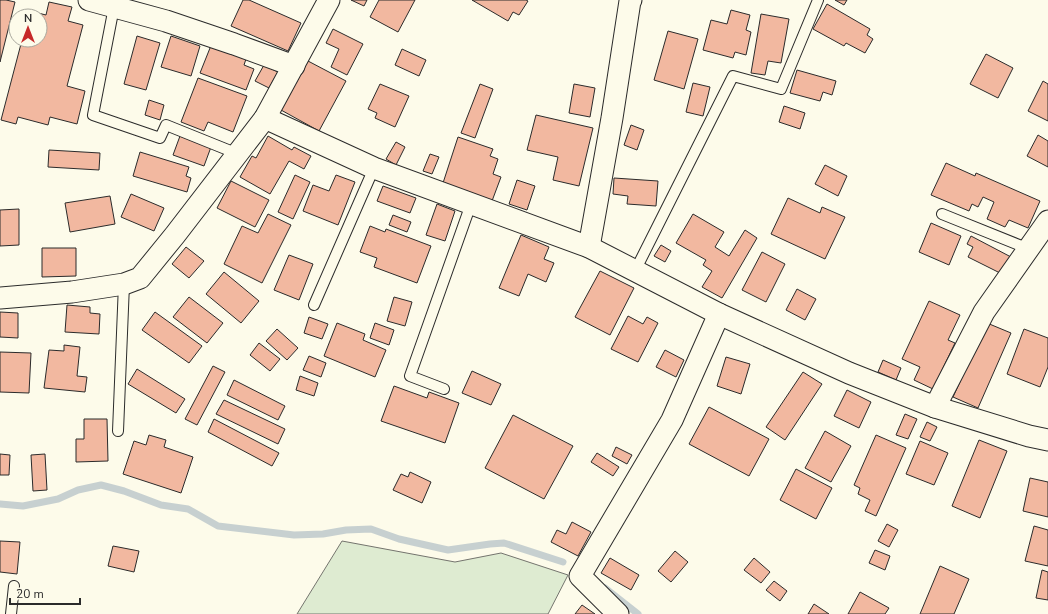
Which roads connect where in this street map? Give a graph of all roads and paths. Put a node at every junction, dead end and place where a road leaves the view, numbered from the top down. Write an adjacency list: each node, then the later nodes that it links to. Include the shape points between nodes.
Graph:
1 (89, 0): 5 (street)
2 (329, 0): 6 (street)
3 (631, 0): 13 (street)
4 (818, 0): 15 (lane, via 781,89 733,76)
5 (114, 7): 6 (street, via 166,21); 8 (lane, via 93,115 160,138 166,125)
6 (294, 66): 7 (street)
7 (265, 118): 8 (street); 9 (street)
8 (238, 154): 16 (street, via 140,278)
9 (374, 168): 10 (street); 18 (lane)
10 (471, 204): 13 (street); 20 (lane, via 410,376)
11 (942, 214): 14 (lane)
12 (1048, 221): 14 (street)
13 (589, 247): 15 (street)
14 (1029, 249): 21 (street, via 984,312)
15 (635, 271): 19 (street)
16 (124, 284): 17 (street, via 72,292); 22 (lane)
17 (0, 298)
18 (314, 305)
19 (719, 314): 21 (street, via 849,373); 26 (street, via 672,420 580,576)
20 (444, 389)
21 (935, 407): 23 (street)
22 (118, 430)
23 (1048, 440)
24 (14, 586): 25 (lane)
25 (11, 614)
26 (618, 614)

